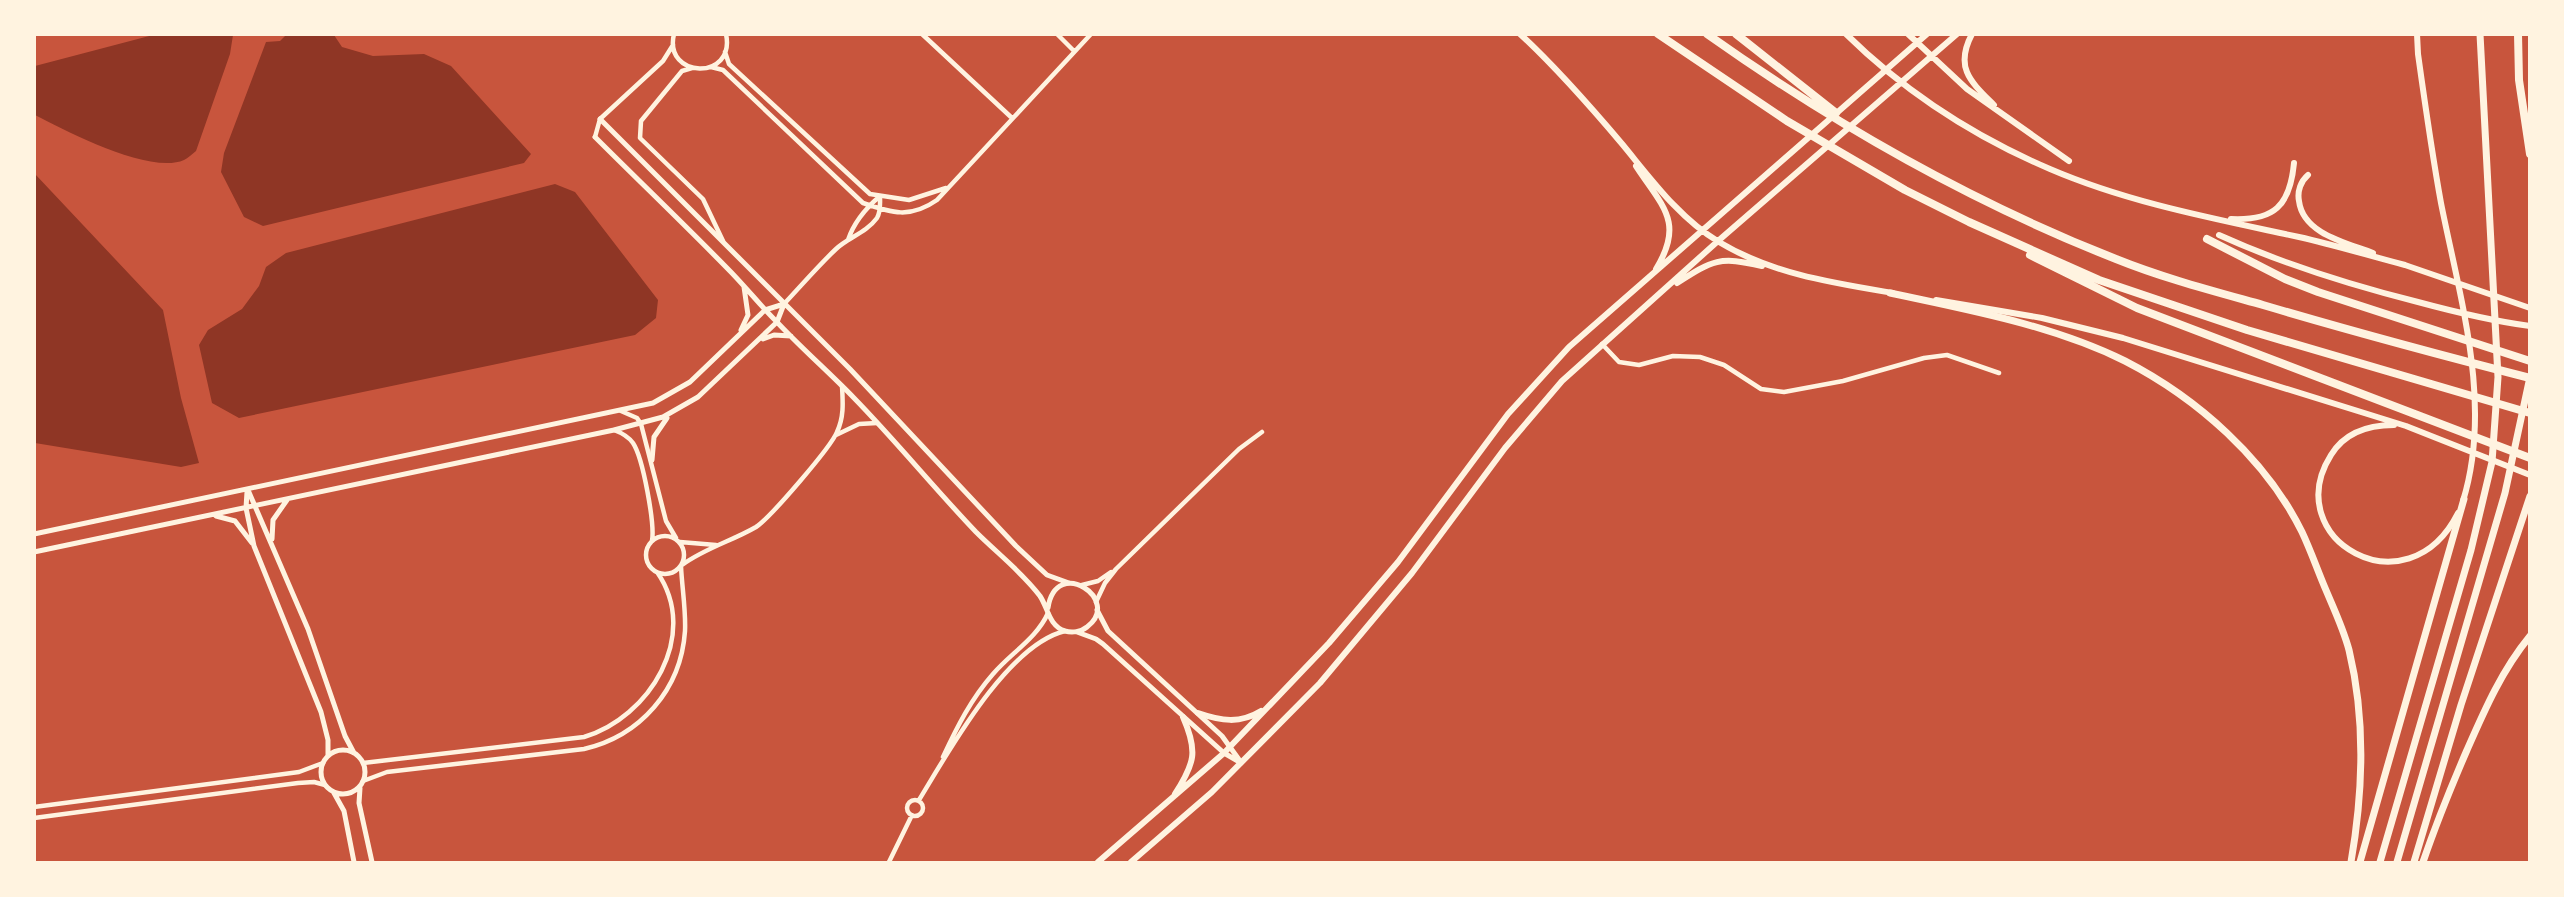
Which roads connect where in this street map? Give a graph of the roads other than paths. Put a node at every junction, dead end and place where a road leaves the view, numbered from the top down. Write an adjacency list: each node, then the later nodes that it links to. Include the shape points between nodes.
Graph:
1 (674, 34): 19 (street)
2 (726, 34): 21 (street)
3 (922, 34): 26 (street)
4 (1057, 34): 20 (street)
5 (1090, 34): 20 (street)
6 (1520, 34): 30 (main road)
7 (1658, 34): 37 (highway, via 1787,121)
8 (1707, 34): 25 (highway)
9 (1736, 34): 25 (highway)
10 (1846, 34): 40 (main road, via 1914,92 1981,134 2049,169 2110,191)
11 (1908, 34): 18 (main road)
12 (1927, 34): 18 (main road)
13 (1957, 34): 22 (main road)
14 (1972, 34): 28 (main road, via 1965,52 1966,71)
15 (2417, 34): 81 (main road, via 2440,198 2473,371 2474,432)
16 (2480, 34): 128 (highway, via 2498,377 2495,432 2486,492)
17 (2518, 34): 31 (highway, via 2520,90)
18 (1916, 44): 22 (main road); 41 (main road)
19 (673, 45): 24 (street, via 677,57); 27 (street, via 663,61)
20 (1074, 51): 26 (street)
21 (725, 52): 23 (street); 36 (street, via 729,64 870,194)
22 (1930, 57): 28 (main road); 46 (main road)
23 (711, 67): 24 (street); 38 (street, via 723,70)
24 (692, 68): 45 (street, via 682,71 641,121 640,138 703,199)
25 (1816, 101): 64 (highway, via 1874,141 1967,192 2133,266 2373,338)
26 (1012, 118): 35 (street)
27 (600, 119): 29 (street); 45 (street)
28 (2012, 122): 32 (main road)
29 (595, 137): 50 (street)
30 (1623, 145): 41 (main road, via 1661,190); 49 (main road, via 1666,211 1671,227 1667,251)
31 (2529, 154)
32 (2069, 161)
33 (2294, 164): 40 (main road, via 2283,202 2264,217 2248,220)
34 (2308, 175): 47 (main road, via 2298,195 2300,210 2309,223 2332,237)
35 (948, 188): 36 (street, via 909,200); 39 (street, via 927,206 909,213)
36 (880, 196): 38 (street); 39 (street)
37 (1922, 199): 67 (highway, via 2136,294); 75 (highway, via 2137,308)
38 (869, 205): 39 (street); 44 (street)
39 (881, 209): 44 (street, via 858,236)
40 (2194, 213): 47 (main road)
41 (1703, 230): 46 (main road); 49 (main road)
42 (2219, 235): 57 (main road, via 2349,284 2458,313)
43 (2207, 239): 62 (highway, via 2318,292)
44 (848, 240): 53 (street)
45 (723, 241): 53 (street)
46 (1718, 241): 48 (main road); 51 (main road)
47 (2405, 265): 54 (main road)
48 (1780, 270): 51 (main road, via 1720,260 1706,264); 52 (main road)
49 (1652, 276): 102 (main road, via 1569,346 1536,380 1376,589)
50 (743, 286): 55 (street); 58 (street, via 748,315)
51 (1663, 291): 60 (main road)
52 (1890, 292): 71 (main road, via 2082,327); 126 (highway, via 2032,326 2122,360 2195,406 2256,464 2302,532 2350,653 2361,779)
53 (784, 304): 55 (street); 56 (street); 95 (street, via 1016,546 1047,575)
54 (2529, 308)
55 (765, 310): 56 (street); 58 (street)
56 (777, 322): 59 (street); 61 (street)
57 (2529, 326)
58 (738, 336): 66 (street, via 678,390 653,403)
59 (792, 336): 61 (street, via 774,335); 65 (street)
60 (1602, 344): 63 (street, via 1619,362 1639,365 1673,356 1700,357 1724,365 1761,389 1784,392 1947,355); 111 (main road, via 1526,422 1412,573 1335,666)
61 (753, 345): 68 (street, via 706,390)
62 (2529, 362)
63 (1999, 374)
64 (2529, 378): 129 (highway, via 2505,493)
65 (842, 386): 69 (street); 74 (street, via 842,417)
66 (621, 411): 70 (street); 78 (street)
67 (2529, 413)
68 (672, 414): 70 (street); 76 (street, via 657,430)
69 (877, 423): 74 (street, via 859,424); 98 (street, via 946,501 1027,581)
70 (641, 424): 72 (street); 76 (street)
71 (2406, 426): 77 (main road); 81 (main road, via 2361,429 2333,451 2322,472 2319,497 2322,517 2335,539 2381,563 2410,560 2430,549 2447,532)
72 (614, 430): 80 (street); 87 (street, via 628,438 638,453 653,525)
73 (1262, 432): 93 (street, via 1239,449)
74 (836, 435): 88 (street, via 764,522)
75 (2529, 458)
76 (652, 460): 86 (street, via 666,521)
77 (2529, 475)
78 (248, 490): 82 (street); 83 (street); 85 (street)
79 (2529, 496): 130 (highway)
80 (287, 499): 82 (street); 90 (street, via 273,520)
81 (2463, 499): 127 (highway)
82 (256, 506): 83 (street); 90 (street)
83 (246, 508): 84 (street); 89 (street)
84 (208, 516): 89 (street, via 235,521); 91 (street)
85 (34, 534)
86 (678, 540): 87 (street, via 665,535); 88 (street); 92 (street, via 685,553)
87 (652, 541): 94 (street, via 646,556)
88 (719, 545): 92 (street)
89 (254, 546): 108 (street, via 321,712)
90 (274, 550): 106 (street)
91 (34, 552)
92 (681, 566): 94 (street, via 673,573); 113 (street, via 685,619 681,657 659,702 628,731 584,750 387,772)
93 (1116, 569): 96 (street); 97 (street, via 1105,583)
94 (657, 572): 110 (street, via 671,612 668,657 650,691 617,722 584,737)
95 (1070, 583): 96 (street); 98 (street, via 1057,588)
96 (1082, 585): 97 (street, via 1090,591)
97 (1097, 606): 100 (street, via 1088,627); 103 (street, via 1108,631)
98 (1048, 610): 99 (street, via 1054,624); 112 (street, via 1036,633 978,693)
99 (1065, 631): 100 (street); 112 (street, via 1045,638 1016,662)
100 (1076, 632): 104 (street, via 1103,644)
101 (2529, 636): 131 (highway, via 2492,695 2449,791)
102 (1272, 704): 103 (main road, via 1235,721); 105 (main road)
103 (1198, 713): 105 (street)
104 (1183, 717): 107 (street); 117 (main road, via 1194,755 1186,777)
105 (1231, 745): 107 (main road); 111 (street)
106 (354, 753): 108 (street, via 338,750); 110 (street)
107 (1224, 753): 111 (street); 117 (main road)
108 (328, 755): 109 (street)
109 (322, 763): 114 (street); 118 (street, via 299,772)
110 (363, 763): 113 (street)
111 (1241, 763): 125 (main road)
112 (937, 771): 116 (street)
113 (361, 784): 115 (street, via 351,793); 122 (street, via 359,803)
114 (325, 785): 115 (street); 120 (street, via 298,783)
115 (334, 793): 121 (street, via 344,811)
116 (919, 800): 119 (street, via 908,805); 119 (street, via 923,812)
117 (1169, 803): 124 (main road)
118 (34, 807)
119 (912, 815): 123 (street)
120 (34, 818)
121 (354, 862)
122 (372, 862)
123 (889, 862)
124 (1098, 862)
125 (1131, 862)
126 (2351, 862)
127 (2360, 862)
128 (2380, 862)
129 (2397, 862)
130 (2414, 862)
131 (2423, 862)

